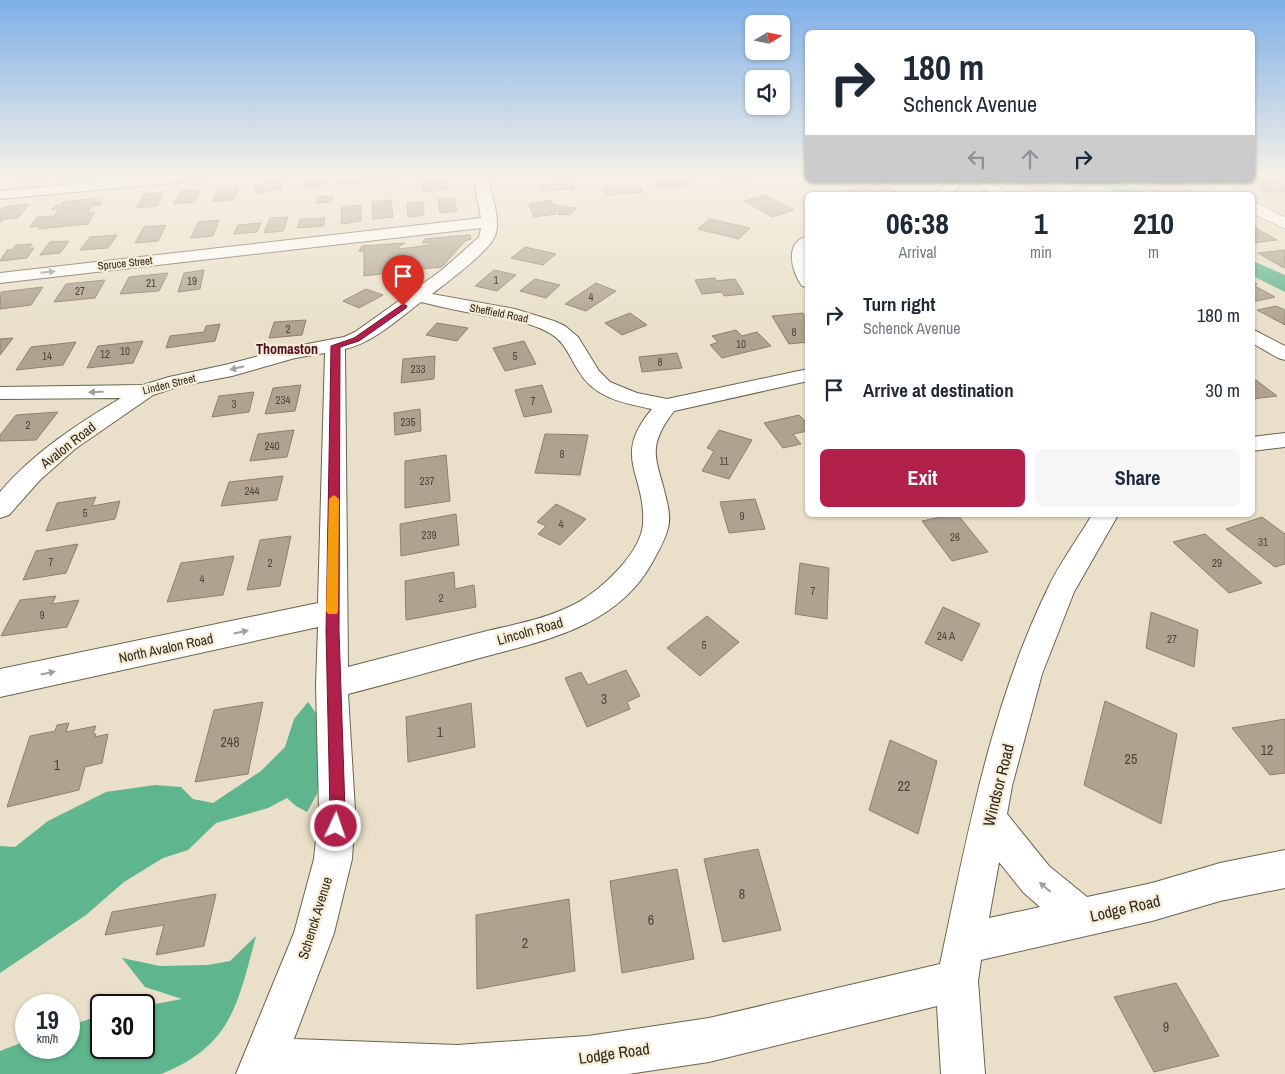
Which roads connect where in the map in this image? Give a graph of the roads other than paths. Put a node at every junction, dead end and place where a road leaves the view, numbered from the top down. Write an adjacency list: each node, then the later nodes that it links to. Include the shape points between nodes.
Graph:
1 (453, 226): 4 (street, Spruce Street, one-way to 1)
2 (489, 226): 6 (street, via 486,239)
3 (805, 244): 5 (street, via 798,260)
4 (0, 278)
5 (805, 278)
6 (418, 296): 8 (street, via 362,336); 13 (street, Sheffield Road, via 510,313 540,322 558,330 576,346 597,382 626,396)
7 (1255, 337): 9 (street)
8 (335, 346): 11 (street, Linden Street, one-way to 11, via 292,353); 18 (street, Schenck Avenue)
9 (1285, 354)
10 (805, 376): 13 (street)
11 (145, 391): 12 (street, Linden Street, one-way to 12); 16 (street, Avalon Road, via 62,446 26,479)
12 (0, 392)
13 (667, 406): 20 (street, Lincoln Road, via 649,430 642,458 656,508 656,528 641,562 599,604 561,623)
14 (1285, 440): 15 (street)
15 (1255, 444)
16 (0, 510)
17 (1105, 517): 21 (street, Windsor Road, via 1061,590 1027,674 995,786)
18 (332, 612): 19 (street, North Avalon Road, one-way to 18); 20 (street, Schenck Avenue)
19 (0, 683)
20 (332, 685): 25 (street, Schenck Avenue, via 337,810 333,859 314,933)
21 (989, 820): 23 (street, one-way to 21, via 1036,879); 24 (street, Windsor Road)
22 (1285, 869): 23 (street, Lodge Road, via 1220,882)
23 (1082, 918): 24 (street, Lodge Road)
24 (961, 962): 25 (street, Lodge Road, via 709,1040 588,1058 457,1066); 26 (street, Windsor Road)
25 (261, 1067)
26 (963, 1074)

